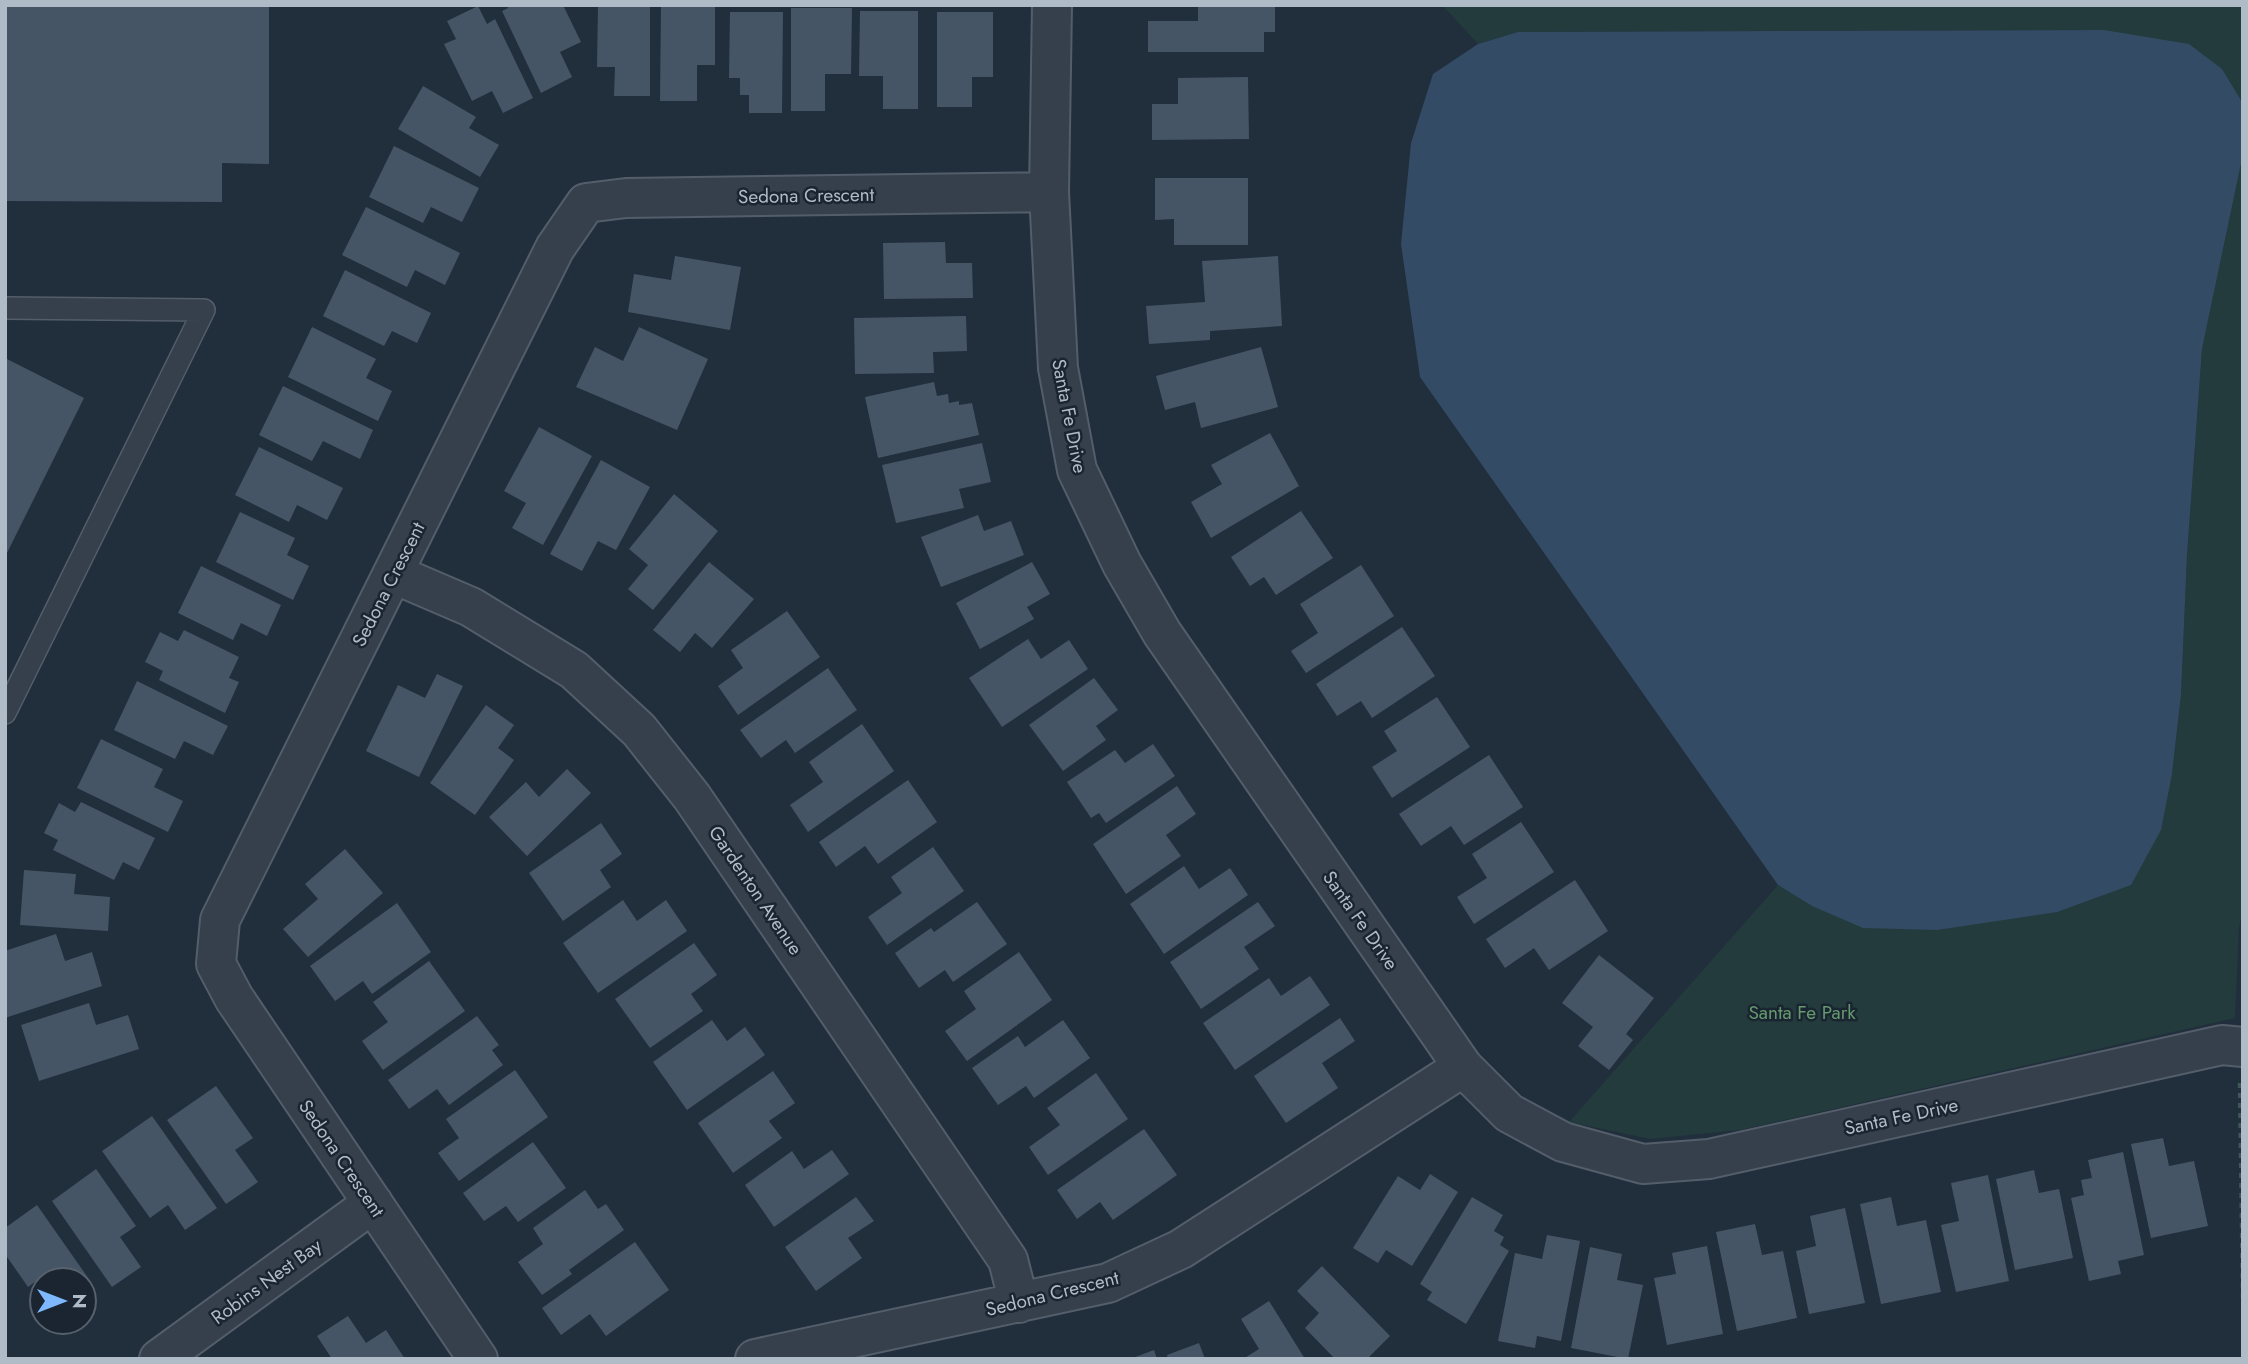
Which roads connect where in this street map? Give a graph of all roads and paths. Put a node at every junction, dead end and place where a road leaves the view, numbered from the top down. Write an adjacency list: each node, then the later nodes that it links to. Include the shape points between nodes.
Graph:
1 (1052, 5): 2 (street, Santa Fe Drive)
2 (1049, 192): 4 (street, Sedona Crescent, via 626,198 586,203 555,248); 7 (street, Santa Fe Drive, via 1058,368 1077,470 1122,564 1162,633)
3 (5, 308): 5 (lane, via 204,310)
4 (394, 574): 8 (street, Sedona Crescent, via 220,920 216,964 234,998); 10 (street, Gardenton Avenue, via 471,607 574,670 639,730 692,797 1008,1260)
5 (5, 713)
6 (2242, 1047): 7 (street, Santa Fe Drive, via 2222,1045 1709,1158 1643,1164 1563,1142 1509,1113); 9 (path)
7 (1463, 1067): 10 (street, Sedona Crescent, via 1181,1249 1108,1283)
8 (373, 1203): 11 (street, Robins Nest Bay); 12 (street, Sedona Crescent)
9 (2243, 1298)
10 (1018, 1303): 13 (street, Sedona Crescent)
11 (159, 1359)
12 (478, 1359)
13 (755, 1359)

